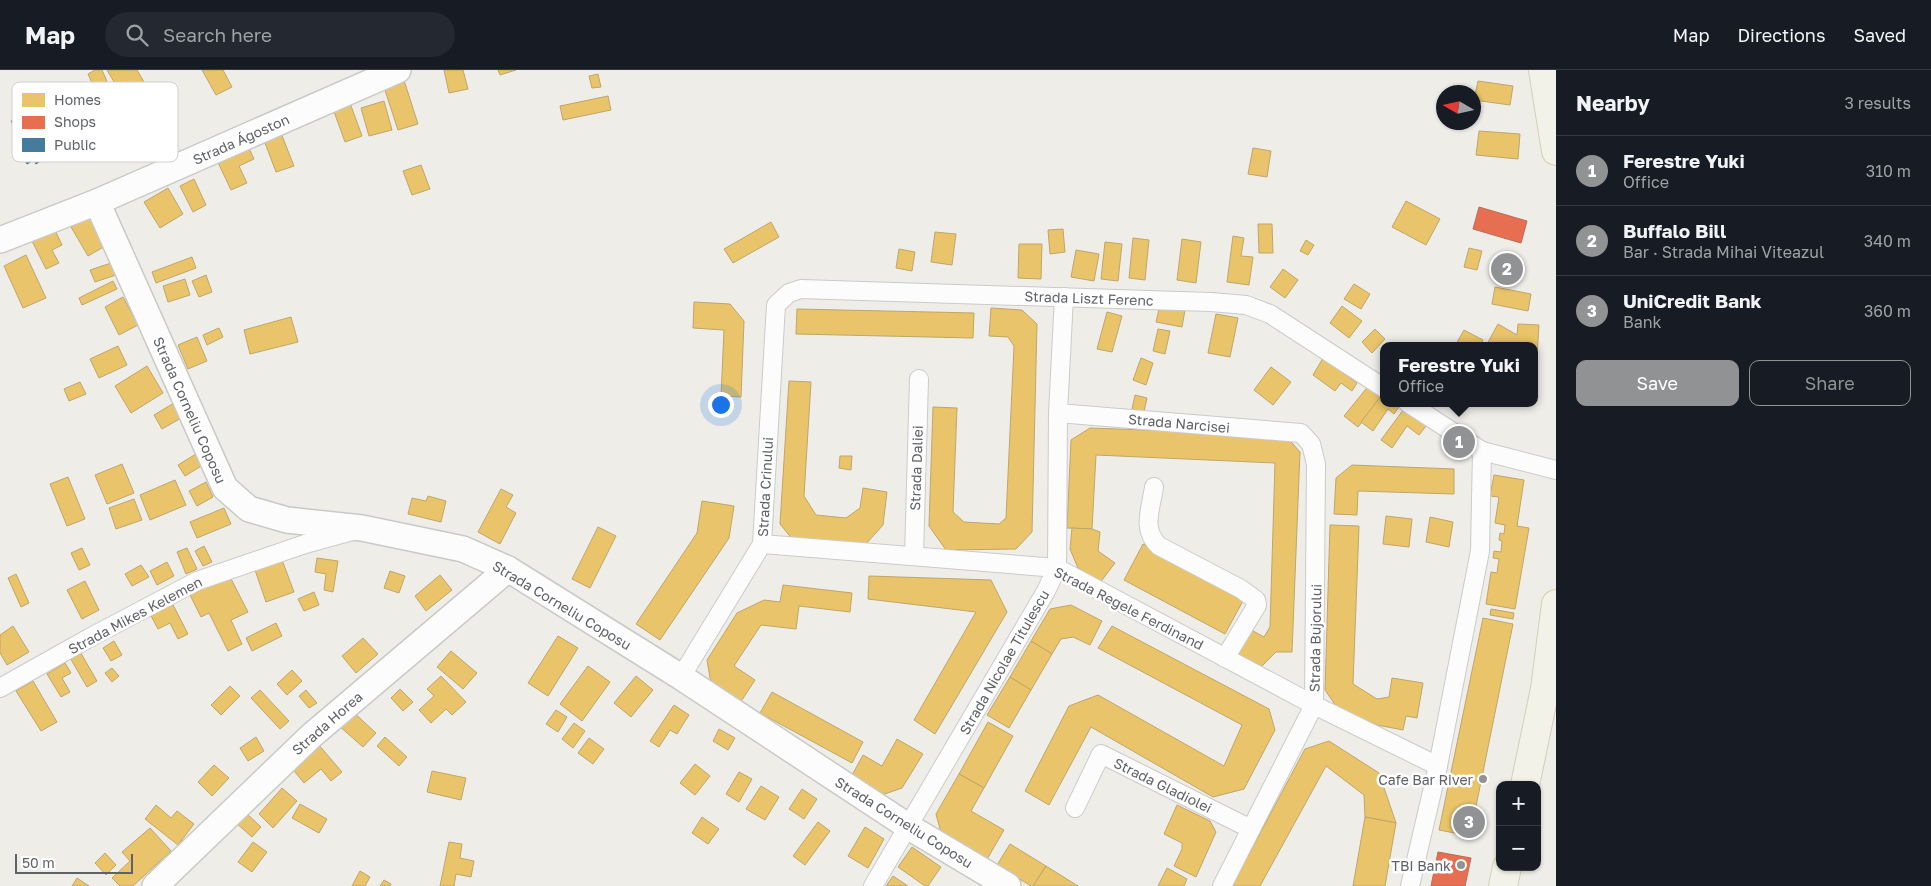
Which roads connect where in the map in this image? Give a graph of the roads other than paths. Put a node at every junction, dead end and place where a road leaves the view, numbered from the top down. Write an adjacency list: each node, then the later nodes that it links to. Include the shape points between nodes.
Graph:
1 (398, 70): 4 (street, Strada Ágoston)
2 (1543, 70): 3 (main road)
3 (1556, 151)
4 (97, 202): 5 (street, Strada Ágoston); 16 (street, Strada Corneliu Coposu, via 225,488 250,509 287,520)
5 (0, 240)
6 (1064, 297): 7 (street, Strada Liszt Ferenc, via 801,289 789,293); 9 (street, Strada Liszt Ferenc, via 1246,305 1270,314); 11 (street, Strada Nicolae Titulescu)
7 (776, 305): 17 (street, Strada Crinului)
8 (918, 379): 18 (street, Strada Daliei)
9 (1380, 385)
10 (1414, 407): 13 (street)
11 (1058, 413): 12 (street, Strada Narcisei); 19 (street, Strada Nicolae Titulescu)
12 (1300, 433): 26 (street, Strada Bujorului, via 1311,444 1316,464)
13 (1482, 451): 14 (street); 27 (street, via 1480,551)
14 (1556, 470)
15 (1154, 487): 22 (street, via 1148,529 1153,540 1256,600 1257,605)
16 (362, 528): 20 (street, Strada Corneliu Coposu, via 463,549); 24 (street, Strada Mikes Kelemen, via 197,581)
17 (762, 544): 18 (street, Strada Regele Ferdinand); 23 (street, Strada Crinului)
18 (914, 556): 19 (street, Strada Regele Ferdinand)
19 (1057, 568): 22 (street, Strada Regele Ferdinand); 30 (street, Strada Nicolae Titulescu)
20 (508, 569): 23 (street, Strada Corneliu Coposu); 33 (street, Strada Horea, via 311,736)
21 (1556, 604): 25 (main road)
22 (1225, 658): 26 (street, Strada Regele Ferdinand)
23 (681, 677): 30 (street, Strada Corneliu Coposu)
24 (0, 688)
25 (1550, 690): 28 (main road)
26 (1314, 705): 27 (street, Strada Regele Ferdinand); 31 (street, Strada Bujorului)
27 (1438, 766): 37 (street)
28 (1526, 781)
29 (1075, 808): 31 (street, Strada Gladiolei, via 1101,754)
30 (909, 827): 34 (street, Strada Nicolae Titulescu); 35 (street, Strada Corneliu Coposu)
31 (1251, 829): 36 (street, Strada Bujorului)
32 (1506, 871): 38 (main road)
33 (155, 886)
34 (873, 886)
35 (1008, 886)
36 (1222, 886)
37 (1410, 886)
38 (1503, 886)

